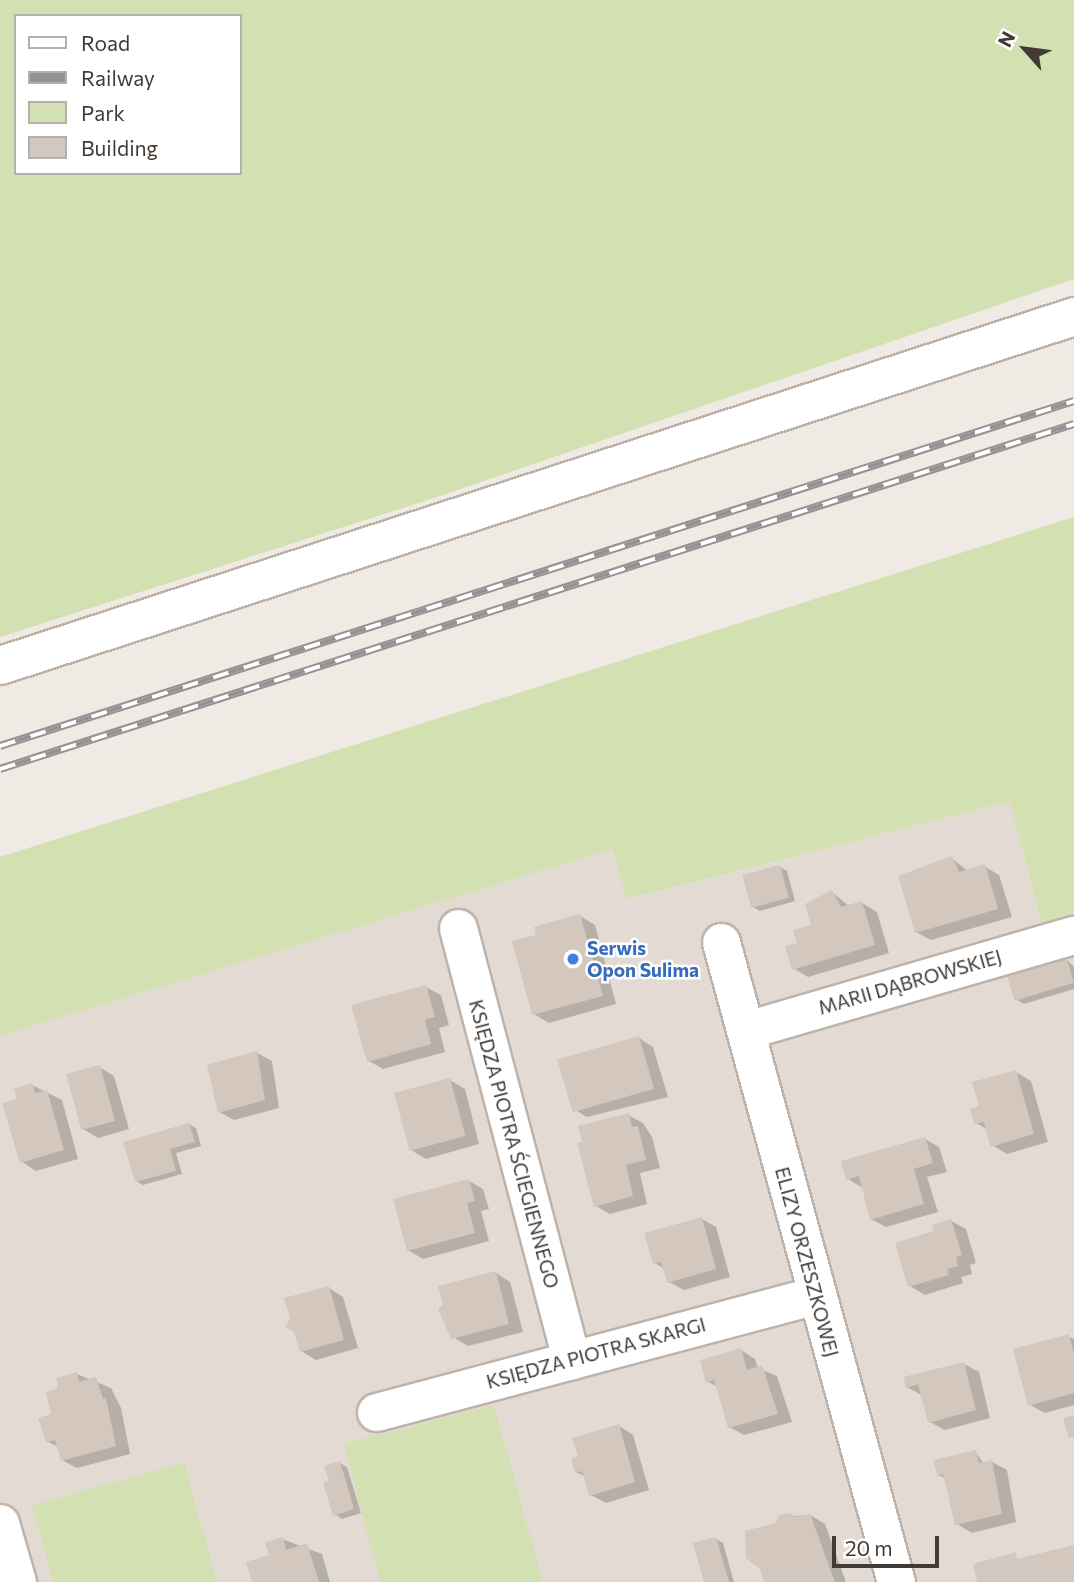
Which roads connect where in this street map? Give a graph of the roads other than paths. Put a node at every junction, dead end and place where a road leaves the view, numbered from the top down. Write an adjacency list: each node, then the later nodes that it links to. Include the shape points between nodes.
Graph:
1 (1074, 316): 2 (street)
2 (0, 665)
3 (458, 928): 8 (street, KSIĘDZA PIOTRA ŚCIEGIENNEGO)
4 (1074, 935): 6 (street, MARII DĄBROWSKIEJ)
5 (721, 942): 6 (street, ELIZY ORZESZKOWEJ)
6 (747, 1030): 7 (street, ELIZY ORZESZKOWEJ)
7 (815, 1295): 8 (street, KSIĘDZA PIOTRA SKARGI); 12 (street, ELIZY ORZESZKOWEJ)
8 (571, 1360): 9 (street, KSIĘDZA PIOTRA SKARGI)
9 (376, 1412)
10 (0, 1523): 11 (street)
11 (17, 1582)
12 (895, 1582)

